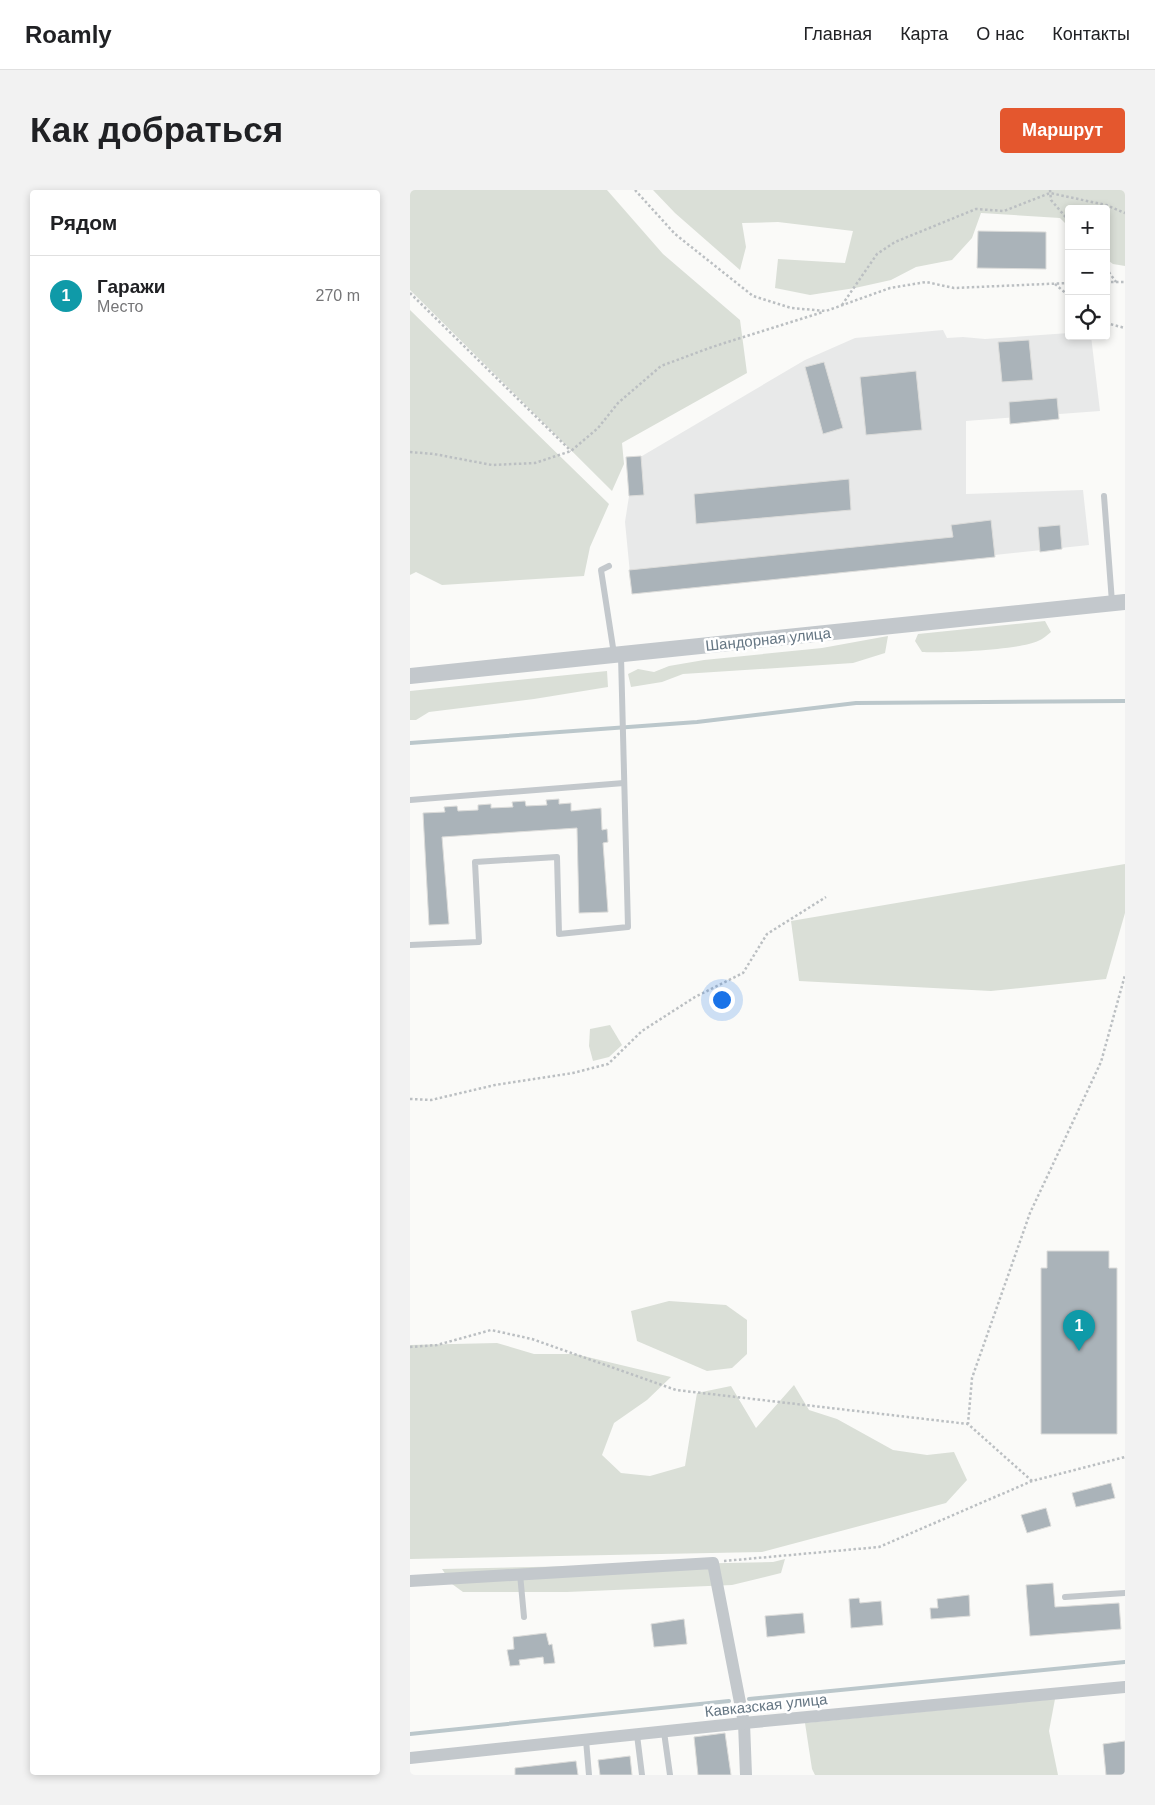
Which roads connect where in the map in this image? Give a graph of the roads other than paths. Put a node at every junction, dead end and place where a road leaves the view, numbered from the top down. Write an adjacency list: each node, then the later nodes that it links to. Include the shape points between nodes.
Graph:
1 (1104, 496): 3 (lane)
2 (609, 566): 4 (lane, via 601,570)
3 (1119, 603): 4 (street, Шандорная улица)
4 (618, 655): 5 (street, Шандорная улица); 6 (lane)
5 (410, 676)
6 (624, 783): 7 (lane); 8 (lane, via 628,927 558,934 557,857 475,862 479,942)
7 (410, 800)
8 (410, 946)
9 (520, 1574): 10 (street); 13 (lane); 15 (street, via 713,1563)
10 (410, 1581)
11 (1125, 1592): 12 (lane)
12 (1065, 1597)
13 (524, 1617)
14 (1125, 1687): 15 (street, Кавказская улица)
15 (744, 1723): 16 (street, Кавказская улица); 23 (street)
16 (664, 1732): 17 (street, Кавказская улица); 22 (lane)
17 (636, 1735): 18 (street, Кавказская улица); 21 (lane)
18 (586, 1740): 19 (street, Кавказская улица); 20 (lane)
19 (410, 1758)
20 (589, 1775)
21 (642, 1775)
22 (670, 1775)
23 (746, 1775)

